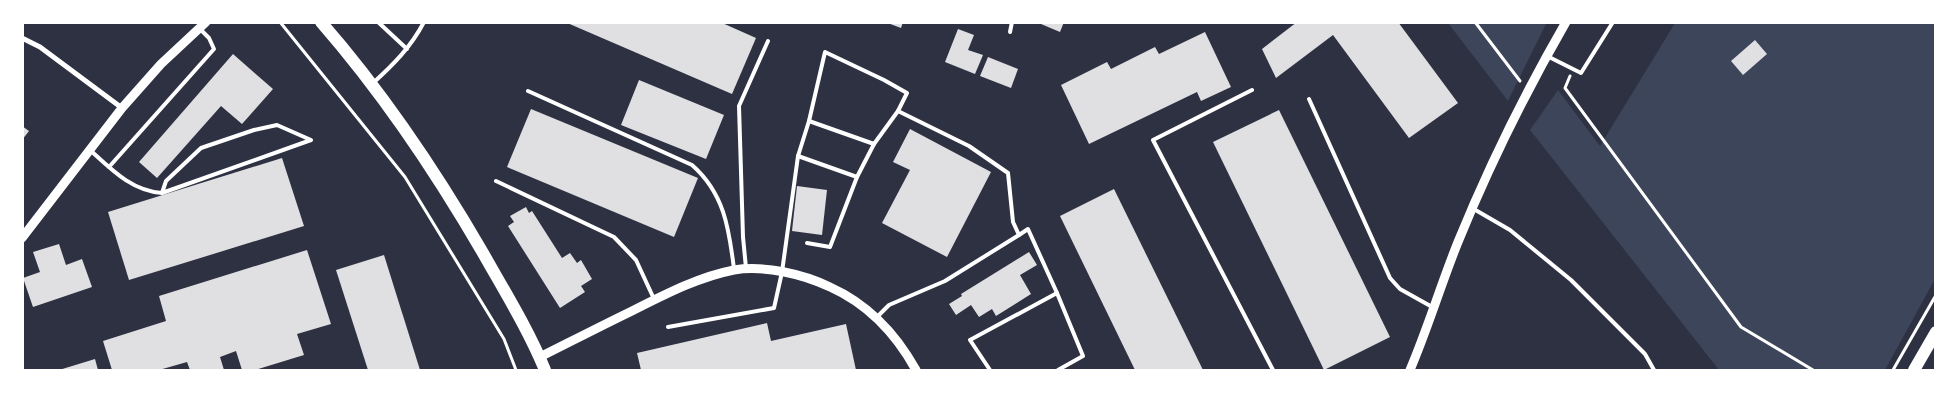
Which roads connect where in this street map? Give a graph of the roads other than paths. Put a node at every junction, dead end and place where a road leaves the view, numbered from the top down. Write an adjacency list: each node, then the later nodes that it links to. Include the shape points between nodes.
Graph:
1 (321, 22): 13 (main road)
2 (378, 22): 11 (lane)
3 (424, 22): 11 (lane)
4 (1012, 22): 8 (lane)
5 (1566, 22): 12 (street)
6 (1613, 22): 12 (lane, via 1581,73)
7 (202, 25): 17 (street); 23 (lane, via 214,49)
8 (1010, 32)
9 (22, 38): 17 (street, via 40,47)
10 (768, 41): 31 (lane, via 739,106)
11 (407, 49): 13 (lane)
12 (1547, 55): 27 (street, via 1527,90)
13 (371, 85): 40 (main road, via 451,199)
14 (1252, 90): 45 (lane, via 1153,140)
15 (528, 91): 32 (lane, via 692,165 703,174 727,220)
16 (1309, 99): 36 (lane, via 1390,278 1400,290)
17 (122, 108): 21 (street)
18 (898, 112): 19 (lane, via 907,93 825,52); 20 (lane); 28 (lane, via 969,146 1008,173 1013,222)
19 (809, 121): 20 (lane); 22 (lane)
20 (874, 144): 24 (lane)
21 (90, 150): 23 (lane); 29 (street)
22 (798, 156): 24 (lane); 33 (lane)
23 (109, 167): 26 (lane, via 122,179 149,192)
24 (857, 176): 30 (lane, via 830,247)
25 (496, 181): 35 (lane, via 614,238 636,260)
26 (162, 192): 26 (lane, via 311,140 276,125 201,148 166,181)
27 (1472, 208): 36 (street); 47 (lane, via 1510,230 1571,280 1645,354)
28 (1018, 235): 34 (lane, via 1028,229); 37 (lane, via 945,281 889,305)
29 (22, 238)
30 (807, 244)
31 (746, 269): 32 (street); 33 (street)
32 (735, 270): 35 (street, via 704,278)
33 (782, 272): 37 (street, via 814,280 846,295); 38 (lane, via 774,308)
34 (1057, 293): 43 (lane, via 970,340); 44 (lane, via 1083,356)
35 (654, 300): 40 (street)
36 (1434, 308): 46 (street)
37 (877, 318): 42 (street)
38 (668, 327)
39 (1936, 332): 48 (main road)
40 (540, 357): 41 (main road)
41 (545, 370)
42 (916, 370)
43 (990, 370)
44 (1058, 370)
45 (1273, 370)
46 (1410, 370)
47 (1654, 370)
48 (1914, 370)

